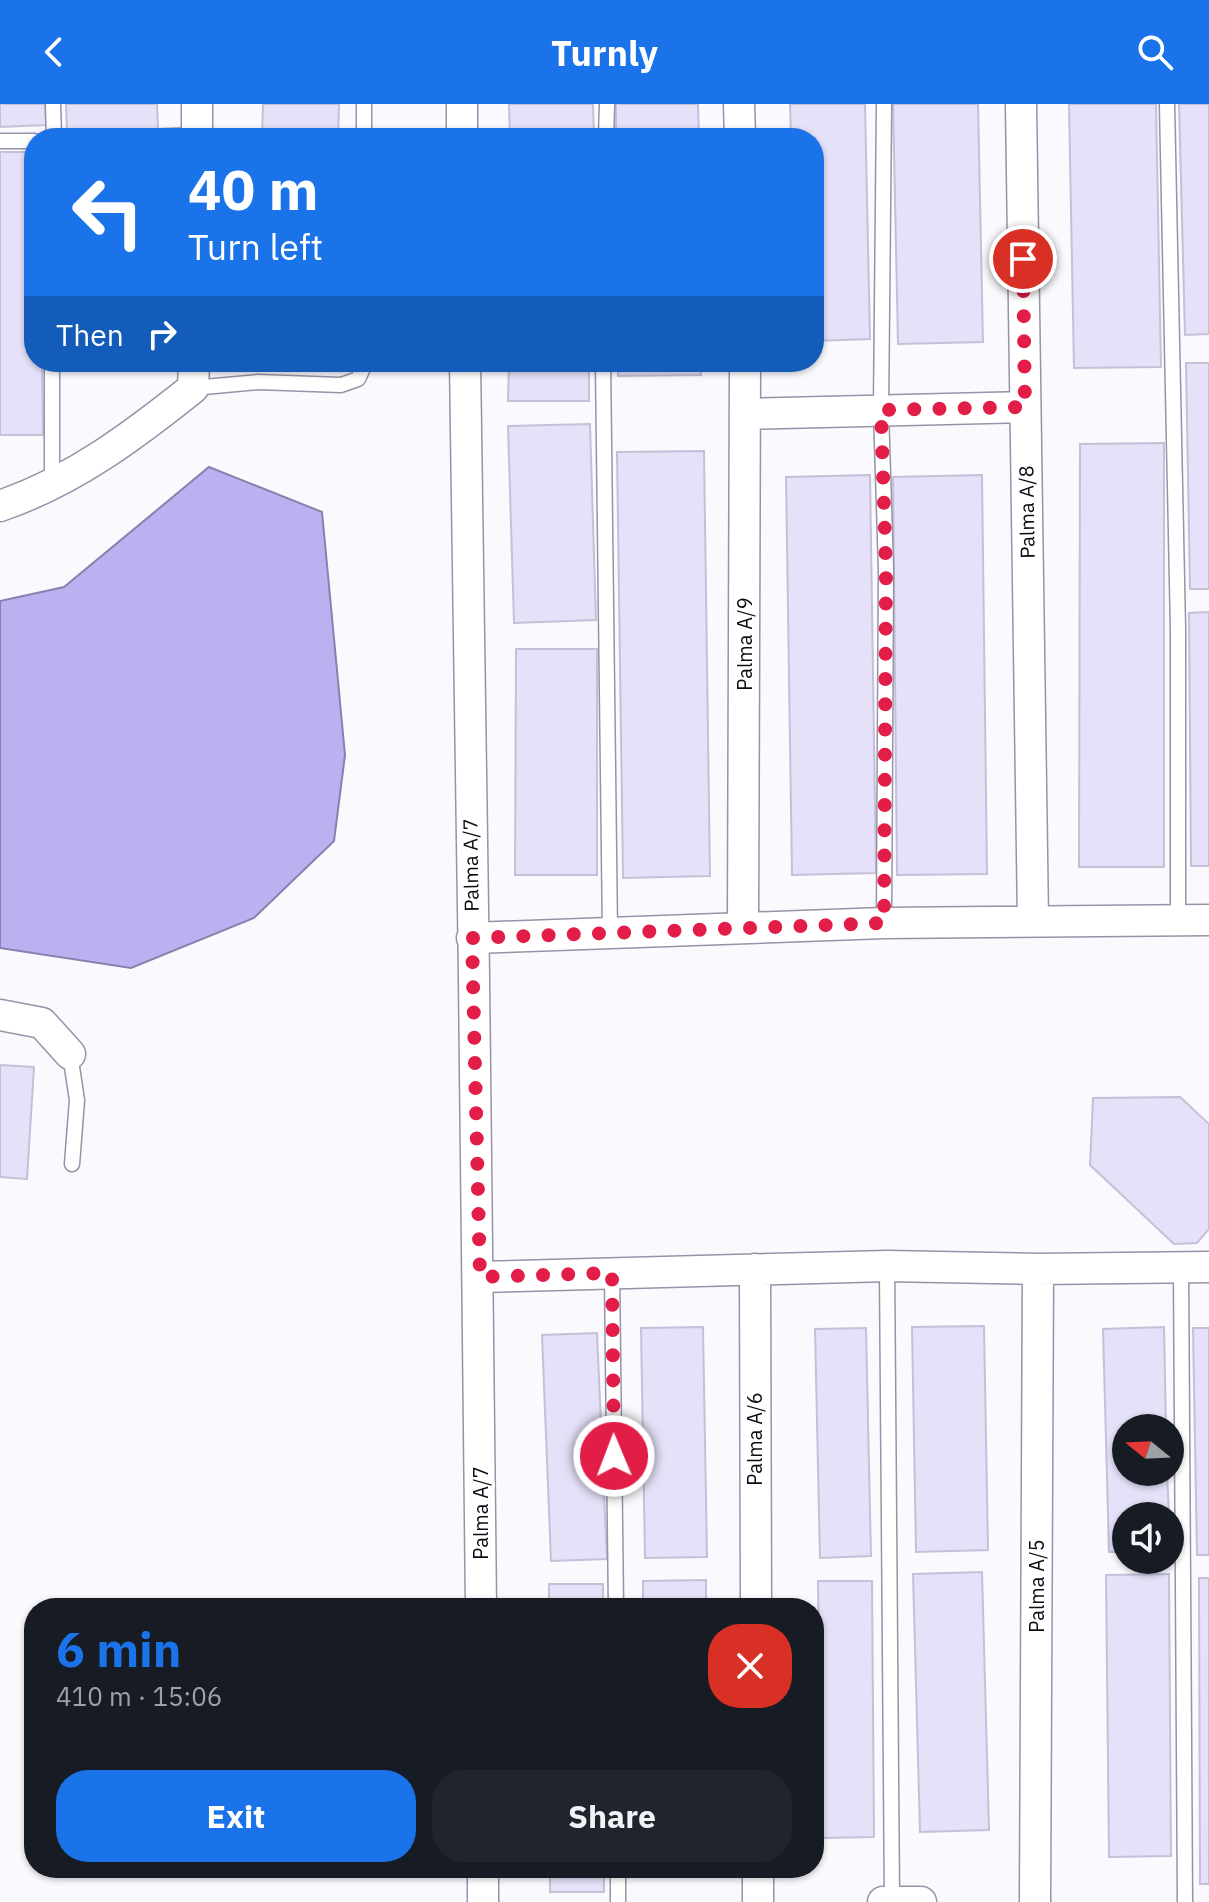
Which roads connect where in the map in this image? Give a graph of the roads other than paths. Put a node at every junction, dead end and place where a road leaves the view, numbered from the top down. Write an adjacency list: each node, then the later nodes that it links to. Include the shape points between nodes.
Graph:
1 (53, 104): 10 (lane)
2 (197, 104): 11 (street)
3 (364, 104): 12 (lane)
4 (462, 104): 13 (street)
5 (607, 104): 14 (lane)
6 (739, 104): 15 (street)
7 (884, 104): 25 (lane)
8 (1021, 104): 24 (street, Palma A/8)
9 (1167, 104): 29 (lane)
10 (54, 128)
11 (197, 128)
12 (364, 128)
13 (462, 128)
14 (606, 128)
15 (740, 128)
16 (0, 141): 17 (lane)
17 (24, 141)
18 (52, 372): 27 (lane)
19 (361, 372): 23 (lane, via 358,379 341,385)
20 (465, 372): 35 (street, Palma A/7)
21 (603, 372): 34 (lane)
22 (745, 372): 26 (street, Palma A/9)
23 (194, 375): 27 (street, via 124,443)
24 (1025, 407): 25 (street); 31 (street, Palma A/8)
25 (881, 410): 26 (street); 32 (lane, via 886,570)
26 (746, 414): 33 (street, Palma A/9)
27 (52, 486): 28 (street)
28 (0, 506)
29 (1178, 920): 30 (street); 31 (street)
30 (1209, 920)
31 (1033, 921): 32 (street)
32 (884, 923): 33 (street)
33 (743, 927): 34 (street)
34 (610, 934): 35 (street)
35 (472, 938): 44 (street, Palma A/7)
36 (0, 1015): 37 (street, via 42,1023)
37 (70, 1054): 38 (lane, via 77,1100)
38 (72, 1164)
39 (887, 1266): 41 (street); 42 (street); 55 (lane)
40 (1195, 1267): 42 (street); 58 (lane)
41 (755, 1269): 43 (street); 47 (street, Palma A/6)
42 (1038, 1269): 57 (street, Palma A/5)
43 (612, 1273): 44 (street); 46 (lane)
44 (480, 1277): 45 (street, Palma A/7)
45 (481, 1598)
46 (616, 1598)
47 (756, 1598)
48 (483, 1878): 51 (street)
49 (618, 1878): 52 (lane)
50 (758, 1878): 53 (street)
51 (483, 1902)
52 (618, 1902)
53 (758, 1902)
54 (883, 1902): 55 (street)
55 (892, 1902): 56 (street)
56 (921, 1902)
57 (1035, 1902)
58 (1185, 1902)

